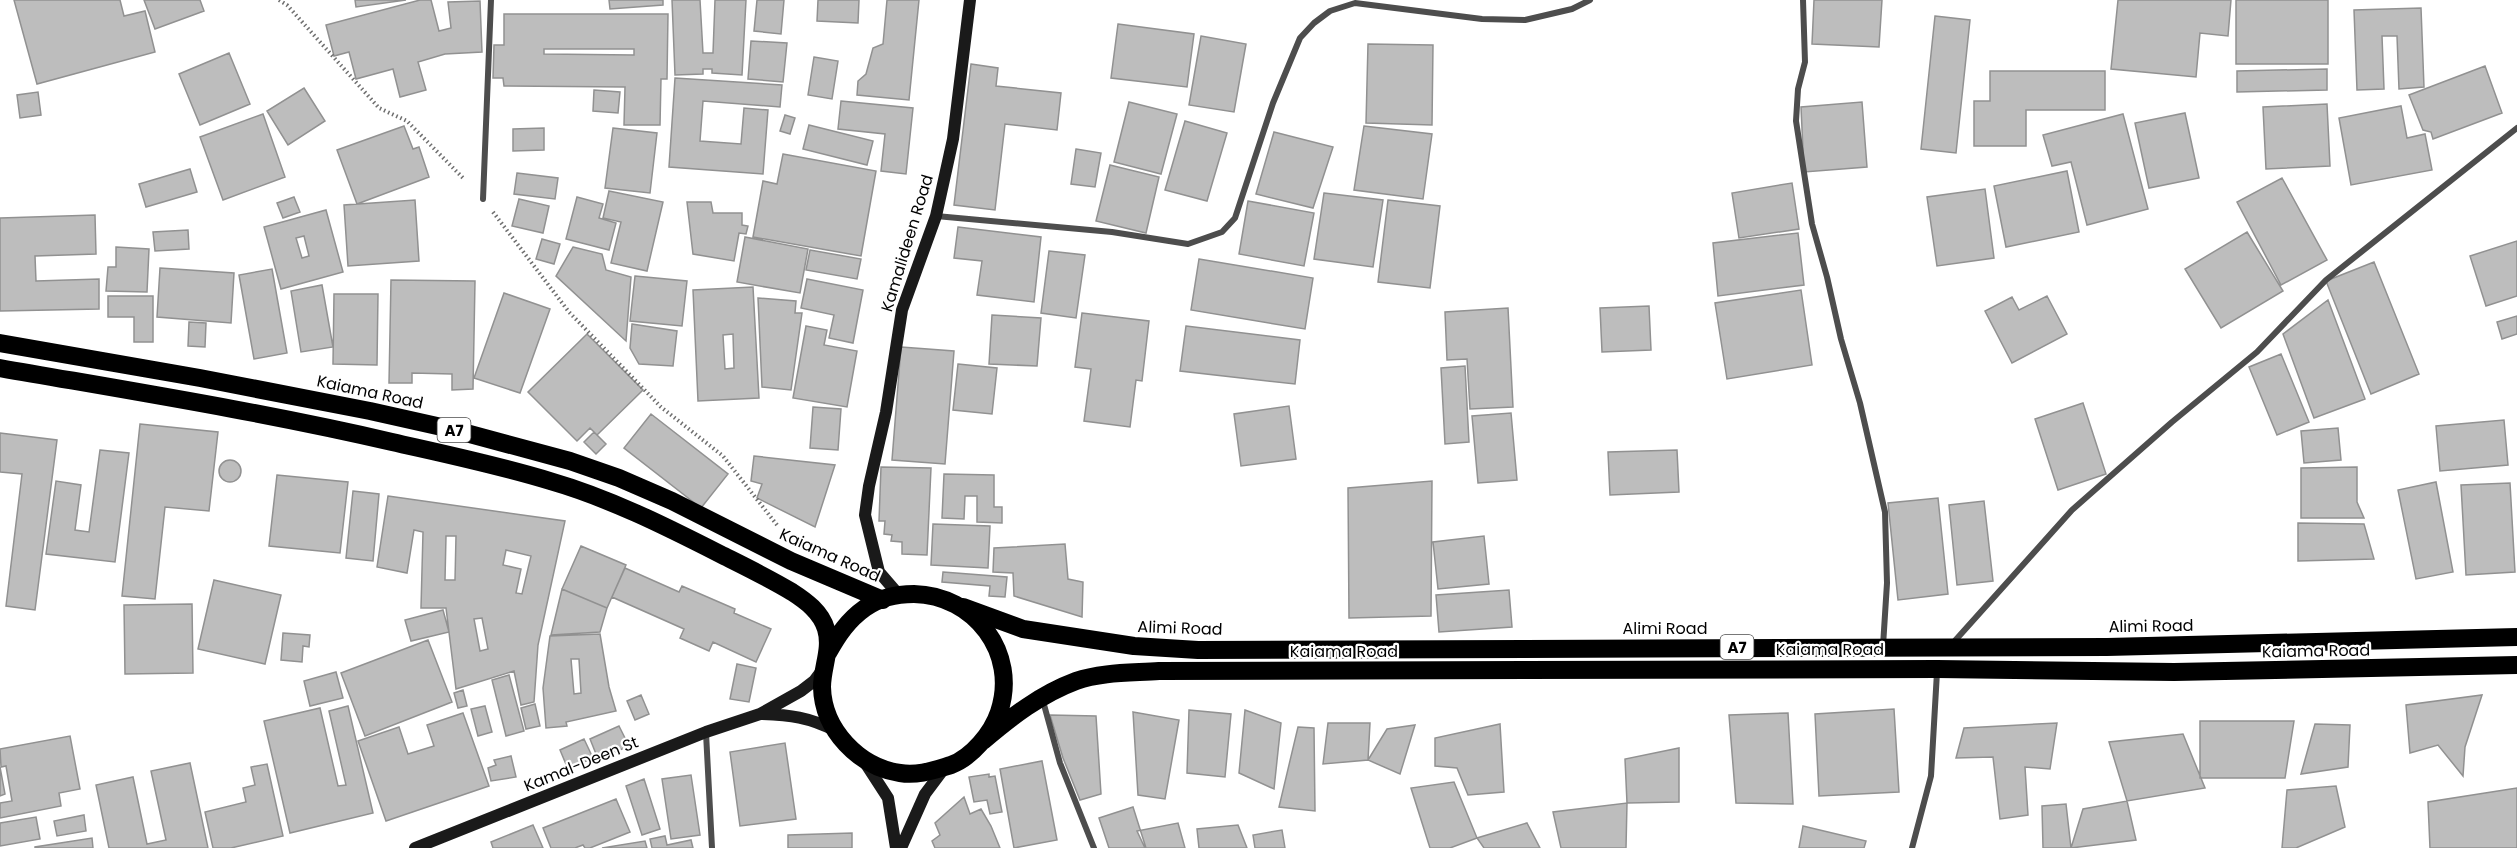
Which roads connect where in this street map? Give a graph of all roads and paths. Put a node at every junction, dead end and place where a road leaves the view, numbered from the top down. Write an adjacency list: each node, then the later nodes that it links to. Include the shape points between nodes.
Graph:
1 (279, 0): 8 (path, via 379,108 407,121)
2 (491, 0): 8 (street)
3 (970, 0): 9 (street, Kamalideen Road, via 953,139)
4 (1590, 0): 6 (street, via 1572,9 1525,20 1482,19)
5 (1803, 0): 16 (street, via 1805,62 1796,121 1812,224 1885,512 1887,583)
6 (1355, 2): 9 (street, via 1330,11 1300,38 1273,103 1235,218 1222,232 1188,244 1112,232)
7 (2517, 128): 17 (street, via 2326,280 2257,352 2072,510)
8 (483, 199): 12 (path, via 569,312 661,407 723,456)
9 (936, 216): 13 (street, Kamalideen Road, via 902,310 886,412 869,486 866,515 879,572)
10 (0, 343): 13 (highway, Kaiama Road / A7, via 359,409 570,461 672,501 791,561)
11 (0, 368): 18 (highway, A7, via 266,415 555,482 667,527 791,591 818,613 825,624)
12 (782, 531)
13 (890, 597): 14 (highway, via 929,595); 18 (highway, via 868,605 844,625)
14 (963, 607): 16 (highway, Alimi Road / A7, via 1023,629 1134,646 1187,649); 25 (highway, via 986,628 1000,657 1004,688 999,714)
15 (2517, 637): 17 (highway, Alimi Road / A7, via 2236,645)
16 (1883, 646): 17 (highway, Alimi Road / A7)
17 (1950, 646)
18 (827, 659): 22 (street, via 814,681); 23 (highway, via 822,688 829,719)
19 (2517, 664): 20 (highway, Kaiama Road / A7, via 2174,672)
20 (1938, 669): 21 (highway, Kaiama Road / A7, via 1159,671 1077,681); 33 (street, via 1931,776)
21 (1042, 698): 25 (highway, Kaiama Road / A7); 32 (street, via 1060,763)
22 (759, 714): 23 (street, via 792,715); 24 (street, Kamal-Deen St)
23 (837, 731): 26 (highway)
24 (706, 732): 28 (street, Kamal-Deen St); 29 (street)
25 (983, 741): 27 (highway, via 959,762)
26 (857, 753): 27 (highway, via 871,764 901,774 929,773); 30 (street, via 888,798)
27 (946, 766): 31 (street, via 925,794)
28 (416, 848)
29 (711, 848)
30 (896, 848)
31 (901, 848)
32 (1094, 848)
33 (1912, 848)

